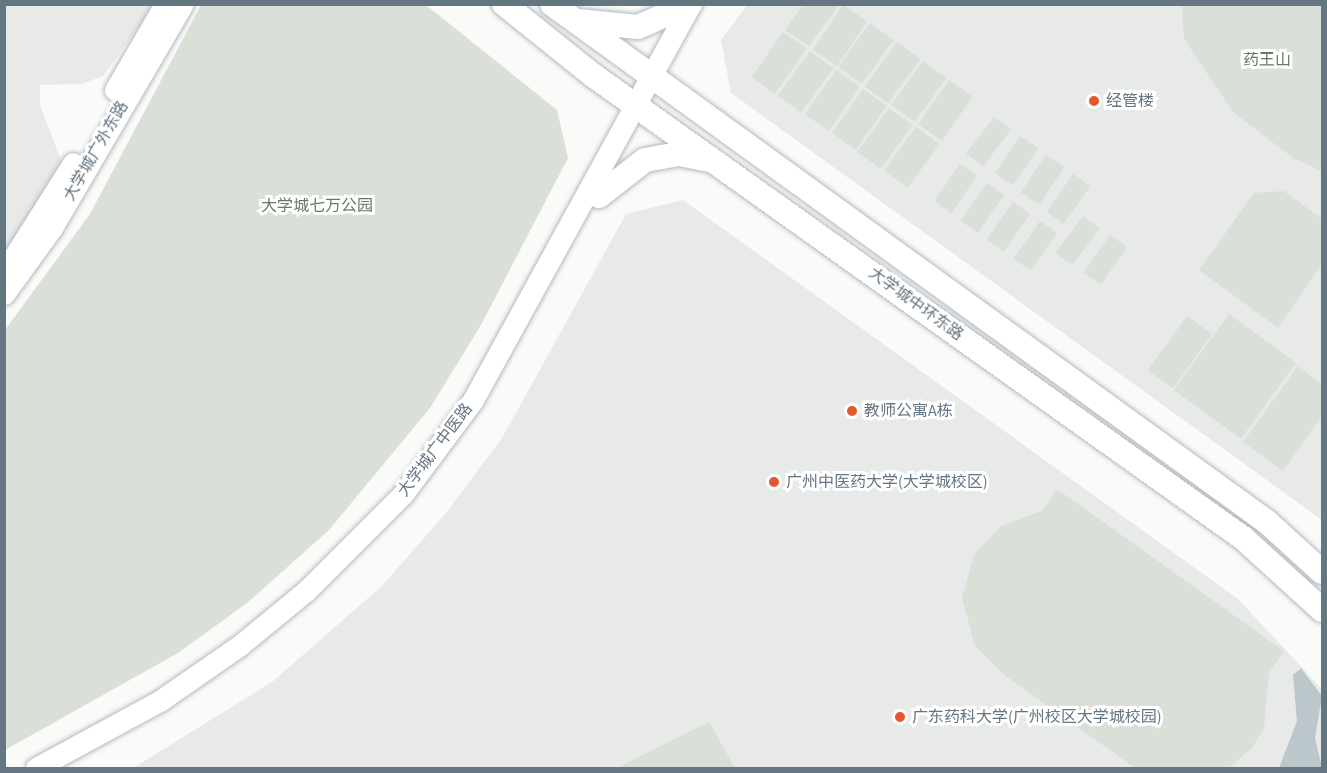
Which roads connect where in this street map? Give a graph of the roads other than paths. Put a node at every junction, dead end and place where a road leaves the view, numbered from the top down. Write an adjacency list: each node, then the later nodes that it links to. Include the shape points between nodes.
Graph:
1 (165, 4): 12 (main road, 大学城广外东路)
2 (183, 4): 13 (main road, 大学城广外东路, via 52,228)
3 (504, 4): 9 (main road, 大学城中环东路)
4 (552, 4): 7 (main road, 大学城中环东路)
5 (690, 4): 7 (main road, via 638,27); 8 (main road, 大学城广中医路)
6 (707, 4): 8 (main road, 大学城广中医路)
7 (572, 19): 8 (main road, 大学城中环东路)
8 (653, 79): 9 (main road, 大学城广中医路); 14 (main road, 大学城中环东路, via 1267,522)
9 (638, 106): 10 (main road, 大学城中环东路); 11 (main road, 大学城广中医路); 16 (main road, 大学城广中医路, via 473,400 383,517 286,609 213,664)
10 (721, 164): 11 (main road, via 690,155 656,157 624,172); 15 (main road, 大学城中环东路, via 1244,538)
11 (599, 196): 17 (main road, 大学城广中医路, via 484,407 393,525 308,606 238,662 167,711)
12 (4, 270)
13 (4, 294)
14 (1323, 572)
15 (1323, 610)
16 (36, 768)
17 (64, 768)

